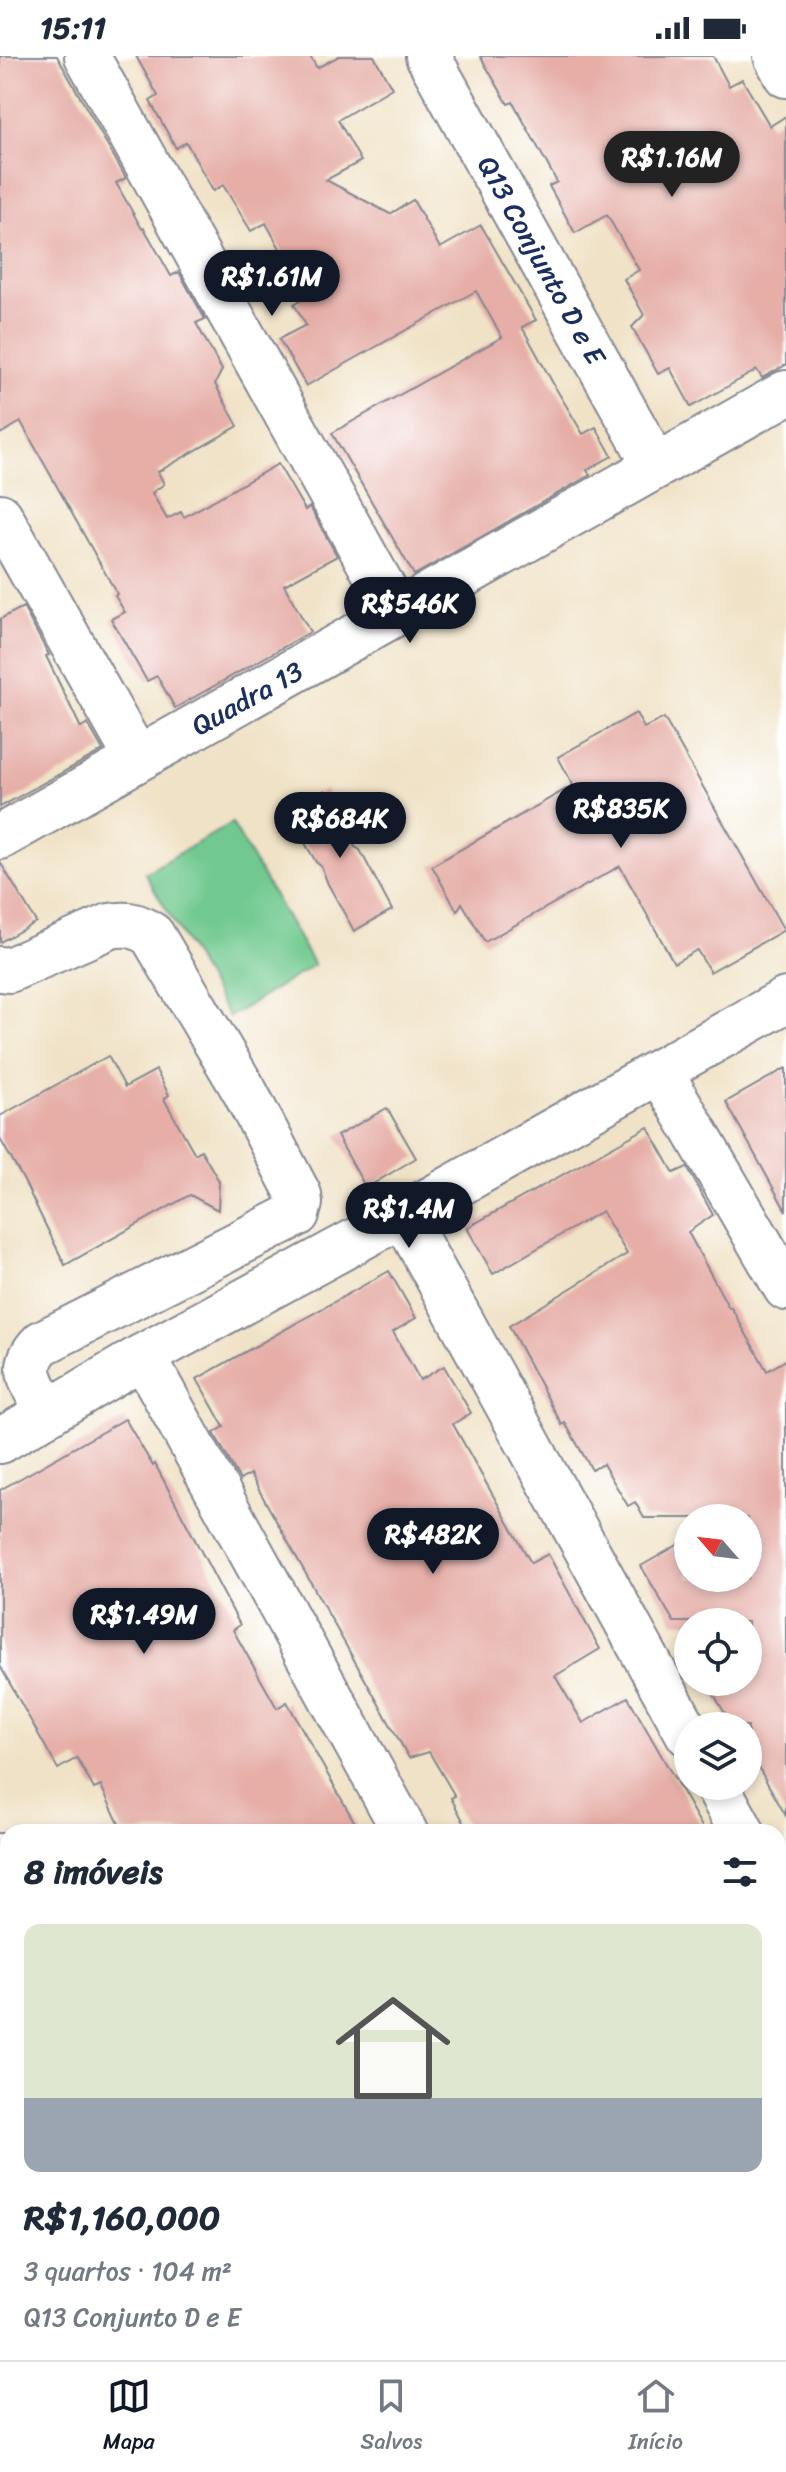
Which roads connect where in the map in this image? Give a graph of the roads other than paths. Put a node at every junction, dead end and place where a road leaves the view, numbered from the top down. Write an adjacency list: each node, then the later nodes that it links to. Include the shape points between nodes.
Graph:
1 (87, 56): 8 (main road)
2 (428, 56): 6 (main road, Q13 Conjunto D e E)
3 (776, 56): 4 (main road)
4 (786, 75)
5 (786, 393): 6 (main road, Quadra 13)
6 (655, 465): 8 (main road, Quadra 13)
7 (0, 516): 9 (main road)
8 (397, 613): 9 (main road, Quadra 13)
9 (137, 759): 10 (main road, Quadra 13)
10 (0, 837)
11 (0, 969): 17 (main road, via 9,970 110,926 127,923 152,935 244,1090 300,1203 297,1214 42,1343 30,1354 28,1372)
12 (786, 1000): 13 (main road)
13 (660, 1071): 14 (main road); 15 (main road)
14 (403, 1215): 16 (main road); 19 (main road)
15 (786, 1288)
16 (143, 1356): 17 (main road); 21 (main road)
17 (48, 1413): 18 (main road)
18 (0, 1441)
19 (676, 1712)
20 (725, 1800): 22 (main road)
21 (401, 1824)
22 (738, 1824)

